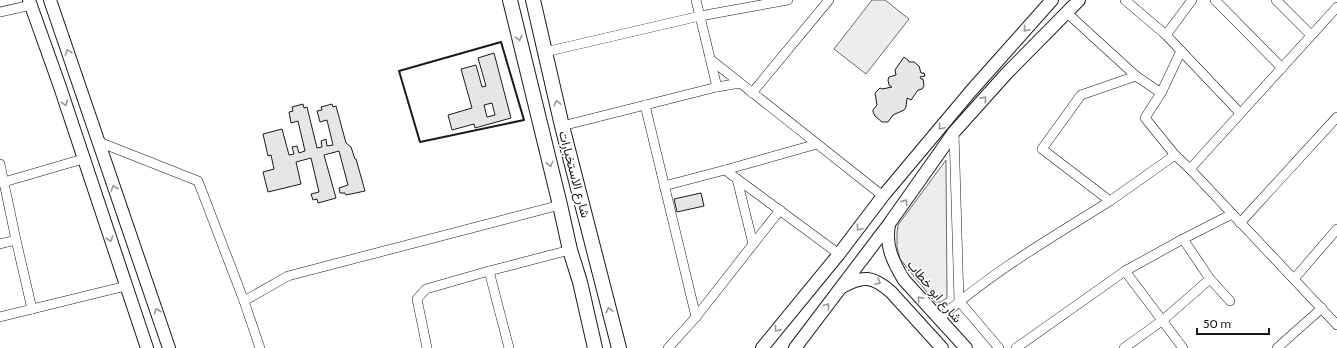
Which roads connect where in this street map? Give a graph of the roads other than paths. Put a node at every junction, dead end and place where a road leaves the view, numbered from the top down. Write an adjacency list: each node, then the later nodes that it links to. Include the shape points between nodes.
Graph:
1 (50, 0): 25 (main road, one-way to 1)
2 (510, 0): 48 (main road, شارع الاستخبارات, one-way to 48)
3 (533, 0): 21 (main road, شارع الاستخبارات)
4 (696, 0): 17 (street)
5 (788, 0): 17 (street)
6 (828, 0): 29 (street)
7 (1052, 0): 46 (main road, one-way to 46)
8 (1079, 0): 16 (main road)
9 (1125, 0): 18 (street)
10 (1192, 0): 18 (street)
11 (1215, 0): 23 (street)
12 (1276, 0): 19 (street)
13 (30, 3): 15 (street); 27 (main road)
14 (1337, 7): 19 (street)
15 (0, 12)
16 (1066, 12): 24 (street); 35 (main road, one-way to 16)
17 (700, 16): 21 (street); 22 (street)
18 (1166, 35): 20 (street)
19 (1311, 35): 23 (street)
20 (1181, 51): 30 (street); 32 (street)
21 (545, 52): 34 (main road, شارع الاستخبارات, one-way to 21)
22 (710, 59): 26 (street); 28 (street)
23 (1282, 68): 32 (street)
24 (1136, 76): 30 (street); 47 (street, via 1081,95 1042,149)
25 (77, 78): 27 (main road); 36 (main road)
26 (740, 83): 28 (street); 29 (street)
27 (59, 84): 39 (main road, one-way to 39)
28 (717, 87): 31 (street)
29 (752, 93): 37 (street)
30 (1161, 93): 38 (street, via 1145,118)
31 (645, 105): 34 (street); 45 (street)
32 (1240, 113): 41 (street)
33 (1337, 117): 51 (street)
34 (562, 126): 62 (main road, شارع الاستخبارات)
35 (954, 132): 52 (main road, one-way to 35); 71 (street)
36 (98, 142): 70 (street, via 198,181); 81 (main road, one-way to 36)
37 (817, 144): 42 (street); 46 (street)
38 (1176, 155): 41 (street); 47 (street)
39 (83, 159): 44 (street); 67 (main road, one-way to 67)
40 (0, 164): 44 (street)
41 (1190, 169): 50 (street)
42 (725, 170): 43 (street); 45 (street)
43 (737, 179): 49 (street); 57 (street)
44 (4, 182): 55 (street)
45 (664, 186): 76 (street)
46 (882, 196): 59 (main road, one-way to 59)
47 (1110, 201): 71 (street, via 991,277)
48 (560, 205): 58 (main road, شارع الاستخبارات); 70 (street, via 288,276)
49 (780, 210): 57 (street); 59 (street)
50 (1232, 214): 51 (street); 54 (street)
51 (1240, 223): 64 (street)
52 (889, 224): 65 (main road, شارع ابو خطاب, via 890,254); 68 (main road)
53 (1337, 229): 64 (street)
54 (1182, 239): 61 (street); 63 (street)
55 (16, 240): 56 (street); 74 (street)
56 (0, 244)
57 (753, 244): 76 (street)
58 (570, 250): 60 (street); 66 (main road, شارع الاستخبارات)
59 (839, 254): 88 (main road, one-way to 88)
60 (489, 271): 83 (street, via 426,289 417,299); 84 (street)
61 (1125, 271): 78 (street); 93 (street)
62 (601, 276): 66 (main road); 86 (main road, شارع الاستخبارات, one-way to 62)
63 (1210, 279): 72 (street); 78 (street)
64 (1294, 279): 73 (street)
65 (904, 280): 69 (main road); 77 (main road, شارع ابو خطاب, one-way to 65)
66 (580, 282): 85 (main road, شارع الاستخبارات)
67 (126, 286): 74 (street); 80 (main road)
68 (841, 287): 69 (main road, one-way to 69, via 855,281 871,279 882,283); 89 (main road, one-way to 68)
69 (891, 292): 90 (main road)
70 (244, 301): 82 (street)
71 (959, 301): 77 (street); 92 (street)
72 (1230, 301)
73 (1322, 308): 79 (street); 96 (street)
74 (32, 309): 75 (street)
75 (0, 317)
76 (696, 317): 87 (street)
77 (939, 320): 91 (main road, شارع ابو خطاب)
78 (1163, 320): 94 (street); 95 (street)
79 (1337, 325)
80 (147, 348)
81 (169, 348)
82 (260, 348)
83 (427, 348)
84 (509, 348)
85 (595, 348)
86 (619, 348)
87 (668, 348)
88 (762, 348)
89 (795, 348)
90 (942, 348)
91 (966, 348)
92 (999, 348)
93 (1016, 348)
94 (1124, 348)
95 (1183, 348)
96 (1278, 348)

